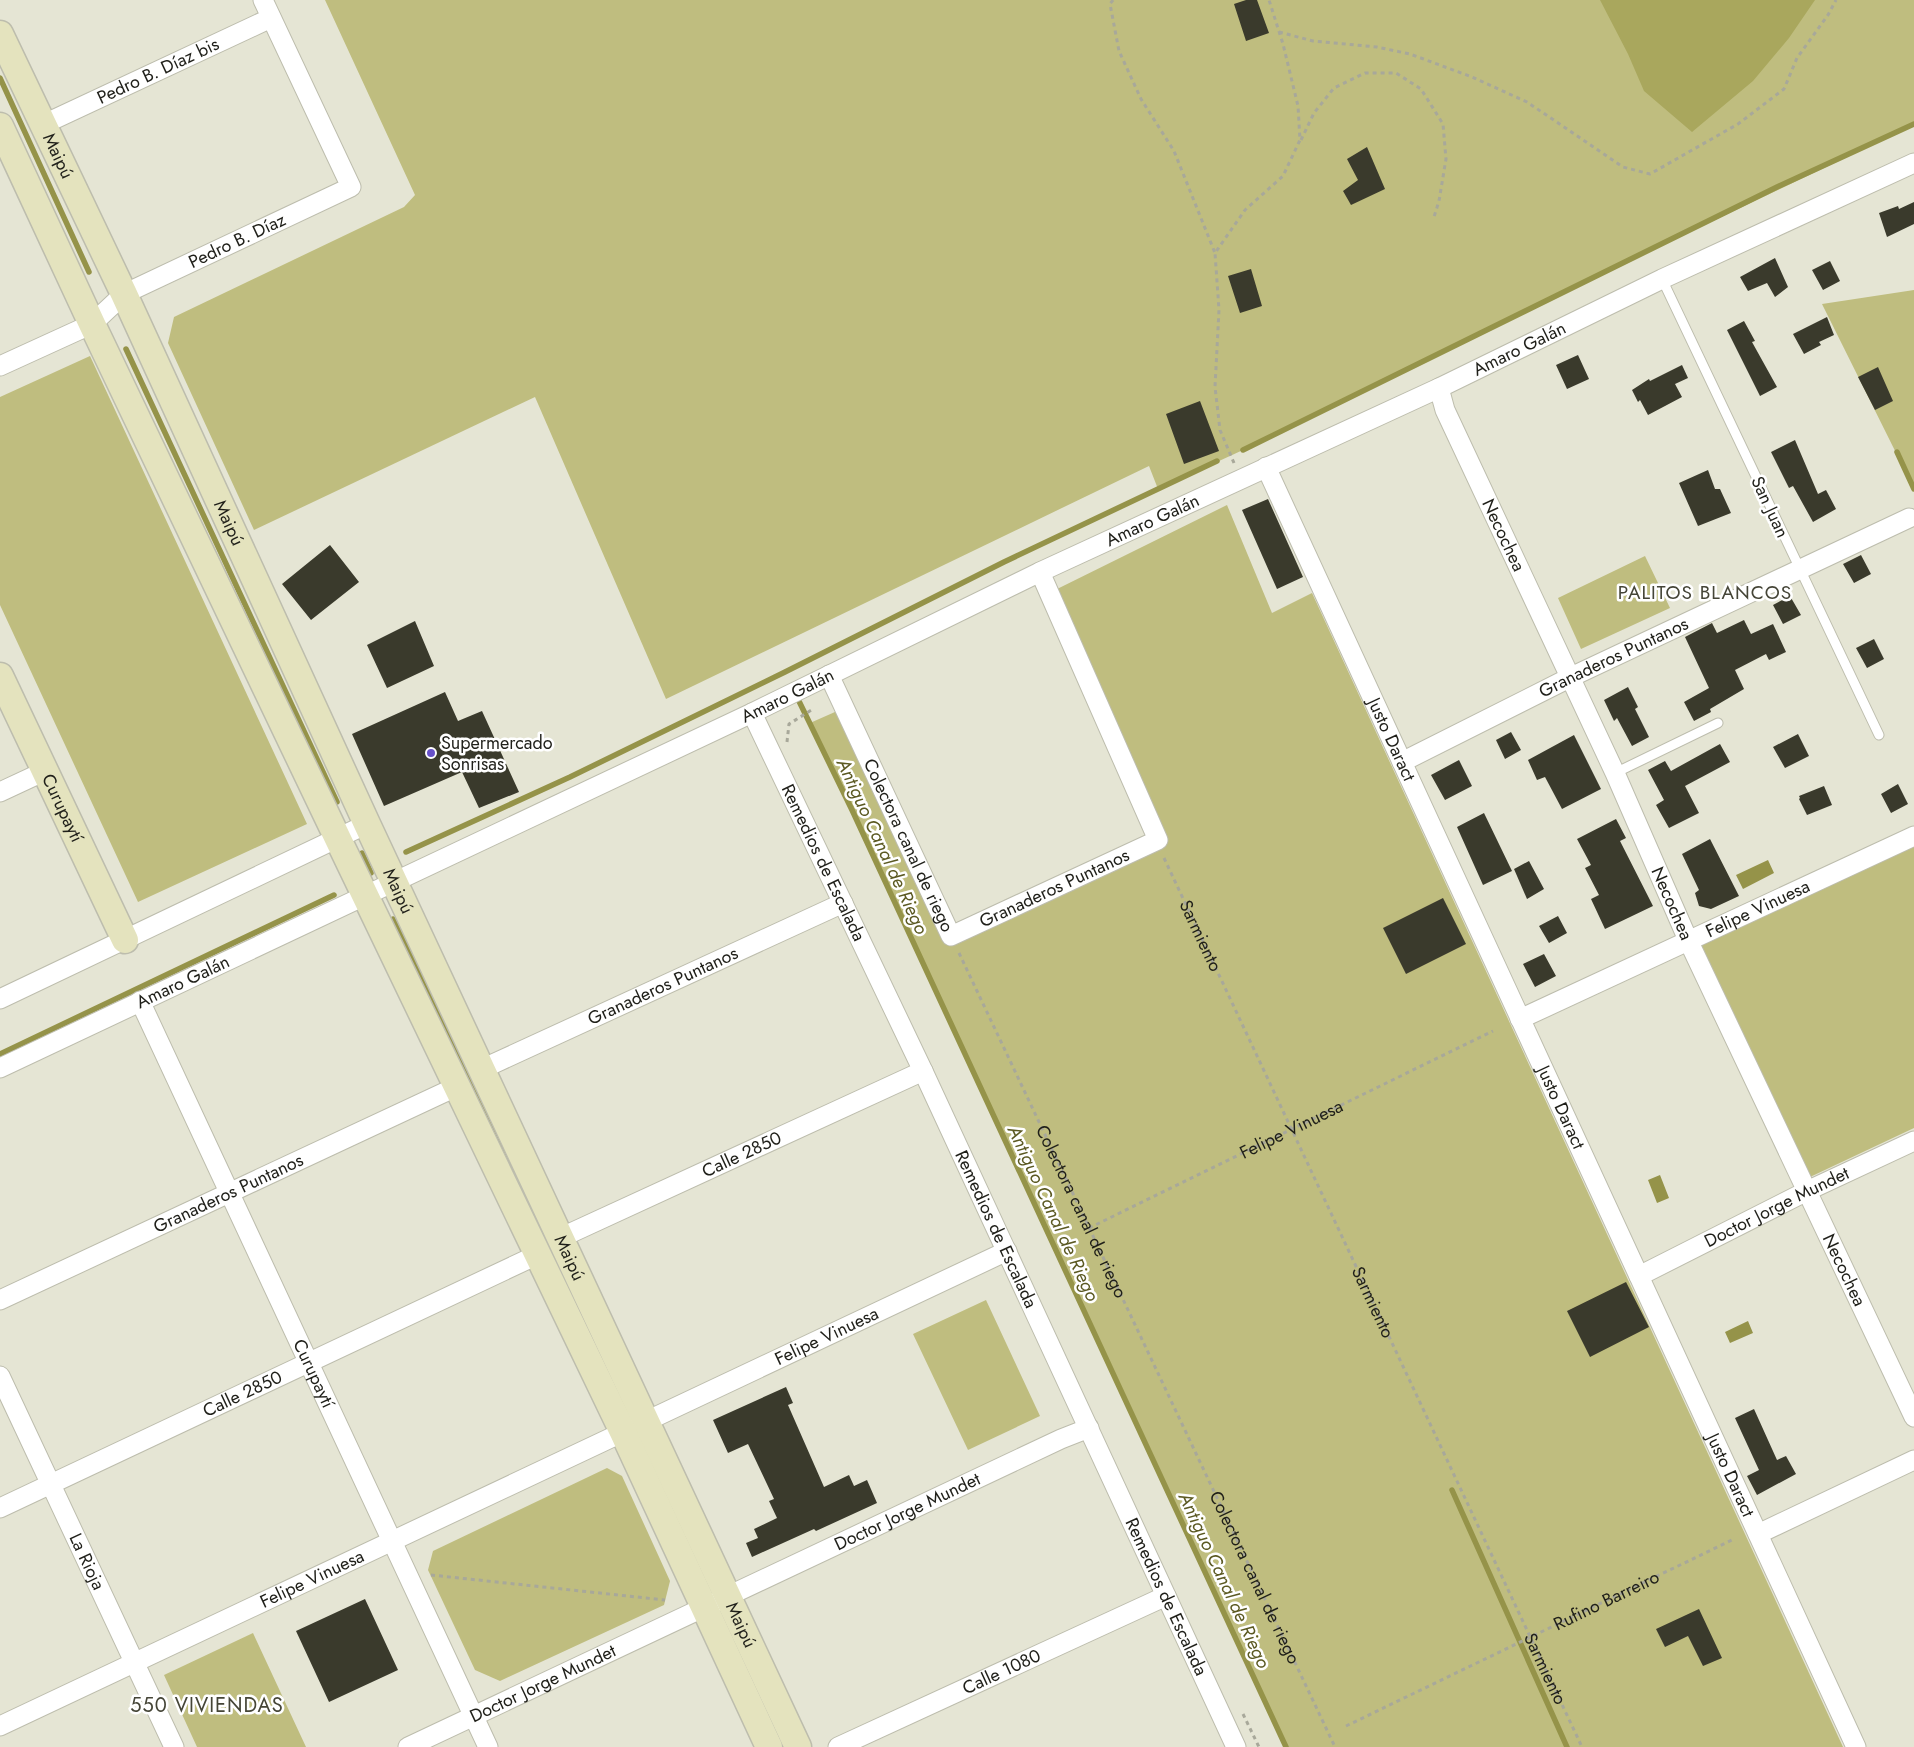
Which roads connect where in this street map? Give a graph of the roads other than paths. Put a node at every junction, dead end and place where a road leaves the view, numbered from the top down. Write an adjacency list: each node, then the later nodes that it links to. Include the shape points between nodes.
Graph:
1 (263, 0): 2 (street)
2 (271, 18): 4 (street, Pedro B. Díaz bis); 8 (street, Pedro B. Díaz, via 351,187)
3 (0, 34): 4 (street, Maipú)
4 (42, 125): 8 (street, Maipú)
5 (0, 126): 9 (street, Maipú)
6 (1914, 163): 7 (street, Amaro Galán)
7 (1662, 279): 11 (street, Amaro Galán); 14 (lane, San Juan)
8 (124, 294): 9 (street, Pedro B. Díaz); 26 (street, Maipú)
9 (92, 324): 10 (street); 28 (street, Maipú)
10 (0, 366)
11 (1439, 388): 12 (street, Amaro Galán); 18 (street, Necochea, via 1445,410)
12 (1266, 467): 15 (street, Amaro Galán); 22 (street, Justo Daract)
13 (1909, 518): 14 (street, Granaderos Puntanos)
14 (1800, 570): 18 (street, Granaderos Puntanos); 21 (lane, San Juan)
15 (1040, 572): 16 (street, Amaro Galán); 32 (street, Granaderos Puntanos, via 1158,840)
16 (829, 675): 19 (street, Amaro Galán); 32 (street, Colectora canal de riego)
17 (0, 676): 23 (street, Curupaytí)
18 (1571, 677): 22 (street, Granaderos Puntanos); 24 (street, Necochea)
19 (752, 712): 29 (street, Amaro Galán); 31 (street, Remedios de Escalada)
20 (1718, 723): 24 (lane)
21 (1879, 735)
22 (1402, 762): 37 (street, Justo Daract)
23 (45, 771): 25 (street); 33 (street, Curupaytí)
24 (1615, 773): 34 (street, Necochea)
25 (0, 792)
26 (367, 824): 28 (street); 29 (street, Maipú)
27 (1914, 836): 34 (street, Felipe Vinuesa)
28 (338, 839): 30 (street, Maipú); 33 (street)
29 (394, 882): 30 (street, Amaro Galán); 39 (street, Maipú)
30 (364, 894): 36 (street, Amaro Galán); 41 (street, Maipú)
31 (843, 903): 39 (street, Granaderos Puntanos); 40 (street, Remedios de Escalada)
32 (951, 936)
33 (125, 940): 35 (street)
34 (1688, 940): 37 (street, Felipe Vinuesa); 43 (street, Necochea)
35 (0, 998)
36 (140, 1001): 38 (street, Amaro Galán); 44 (street, Curupaytí)
37 (1520, 1019): 48 (street, Justo Daract)
38 (0, 1068)
39 (482, 1069): 45 (street, Maipú)
40 (923, 1071): 45 (street, Calle 2850); 46 (street, Remedios de Escalada)
41 (458, 1086): 44 (street, Granaderos Puntanos); 47 (street, Maipú)
42 (1914, 1141): 43 (street, Doctor Jorge Mundet)
43 (1807, 1191): 48 (street, Doctor Jorge Mundet); 52 (street, Necochea)
44 (229, 1194): 49 (street, Granaderos Puntanos); 50 (street, Curupaytí)
45 (560, 1238): 53 (street, Maipú)
46 (1007, 1251): 53 (street, Felipe Vinuesa); 54 (street, Remedios de Escalada)
47 (539, 1254): 50 (street, Calle 2850); 53 (street, Maipú)
48 (1639, 1276): 58 (street, Justo Daract)
49 (0, 1300)
50 (309, 1362): 56 (street, Calle 2850); 59 (street, Curupaytí)
51 (0, 1376): 56 (street, La Rioja)
52 (1914, 1417)
53 (634, 1427): 59 (street, Felipe Vinuesa); 61 (street, Maipú)
54 (1089, 1428): 60 (street, Remedios de Escalada); 61 (street, Doctor Jorge Mundet)
55 (1914, 1460): 58 (street)
56 (50, 1484): 57 (street, Calle 2850); 62 (street, La Rioja)
57 (0, 1508)
58 (1758, 1534): 72 (street, Justo Daract)
59 (392, 1541): 62 (street, Felipe Vinuesa); 63 (street, Curupaytí)
60 (1166, 1596): 70 (street, Calle 1080); 71 (street, Remedios de Escalada)
61 (716, 1602): 63 (street, Doctor Jorge Mundet); 68 (street, Maipú); 69 (street, Maipú)
62 (134, 1662): 64 (street, Felipe Vinuesa); 65 (street, La Rioja)
63 (473, 1716): 66 (street, Doctor Jorge Mundet); 67 (street, Curupaytí)
64 (0, 1726)
65 (174, 1747)
66 (408, 1747)
67 (488, 1747)
68 (769, 1747)
69 (798, 1747)
70 (838, 1747)
71 (1236, 1747)
72 (1856, 1747)

